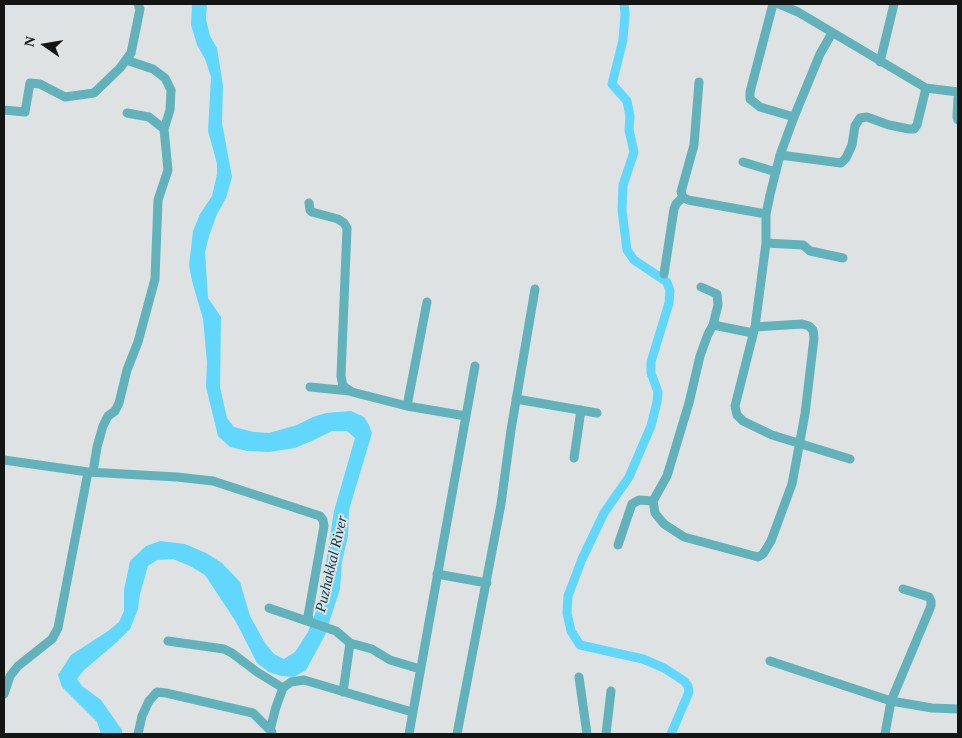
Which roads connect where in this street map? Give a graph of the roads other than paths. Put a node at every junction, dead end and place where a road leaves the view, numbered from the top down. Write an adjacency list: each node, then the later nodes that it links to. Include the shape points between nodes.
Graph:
1 (138, 4): 6 (street, via 137,28)
2 (773, 4): 14 (street, via 750,99 760,107)
3 (779, 4): 5 (street)
4 (894, 4): 7 (street)
5 (832, 33): 7 (street); 14 (street)
6 (126, 60): 12 (street, via 94,93 65,96 40,84 30,83 25,112); 16 (street, via 154,69 165,78 171,90 170,110)
7 (880, 62): 9 (street)
8 (699, 82): 20 (street, via 694,145 681,192)
9 (926, 88): 10 (street); 17 (street, via 914,129 860,118 849,152 841,162)
10 (958, 92)
11 (958, 97): 15 (street)
12 (4, 110)
13 (126, 113): 16 (street, via 149,117)
14 (794, 117): 17 (street)
15 (958, 120)
16 (164, 129): 43 (street, via 168,170 158,200 155,279 119,403 103,426)
17 (780, 155): 19 (street)
18 (743, 162): 19 (street)
19 (776, 172): 22 (street)
20 (683, 197): 22 (street); 25 (street, via 674,208)
21 (310, 203): 33 (street, via 312,212 338,219 347,228 341,376 344,386)
22 (766, 214): 23 (street)
23 (766, 243): 24 (street, via 803,245 810,251); 30 (street)
24 (843, 258)
25 (664, 274)
26 (701, 287): 29 (street, via 717,294 718,306)
27 (535, 289): 34 (street)
28 (427, 302): 35 (street)
29 (713, 325): 30 (street); 44 (street, via 700,356 667,476)
30 (754, 330): 39 (street, via 735,406 737,415 772,435); 39 (street, via 802,324 813,330)
31 (476, 366): 38 (street)
32 (310, 387): 33 (street)
33 (352, 392): 35 (street)
34 (516, 398): 36 (street); 47 (street, via 502,504)
35 (407, 406): 38 (street)
36 (581, 410): 37 (street); 40 (street)
37 (597, 413)
38 (466, 416): 46 (street)
39 (799, 443): 41 (street); 44 (street, via 792,484 771,541 758,557 684,537 664,524 655,513)
40 (574, 458)
41 (850, 459)
42 (4, 460): 43 (street)
43 (91, 472): 50 (street, via 213,482 320,516 324,526 308,616); 59 (street, via 58,628 52,639 18,666 10,676)
44 (653, 500): 45 (street, via 639,500 632,504)
45 (618, 545)
46 (438, 574): 47 (street); 54 (street)
47 (487, 583): 66 (street)
48 (904, 589): 60 (street, via 929,597 931,606)
49 (269, 608): 50 (street)
50 (310, 622): 52 (street, via 336,631)
51 (168, 641): 56 (street, via 224,649)
52 (350, 643): 54 (street, via 372,649 390,660); 58 (street)
53 (770, 661): 60 (street)
54 (420, 668): 62 (street)
55 (578, 677): 67 (street)
56 (283, 688): 58 (street, via 291,682 304,680); 63 (street)
57 (611, 691): 68 (street)
58 (342, 692): 62 (street)
59 (4, 694)
60 (891, 701): 61 (street); 69 (street)
61 (958, 709)
62 (412, 712): 65 (street)
63 (272, 732): 64 (street, via 253,713 157,692 142,716)
64 (138, 734)
65 (409, 734)
66 (457, 734)
67 (587, 734)
68 (606, 734)
69 (885, 734)

